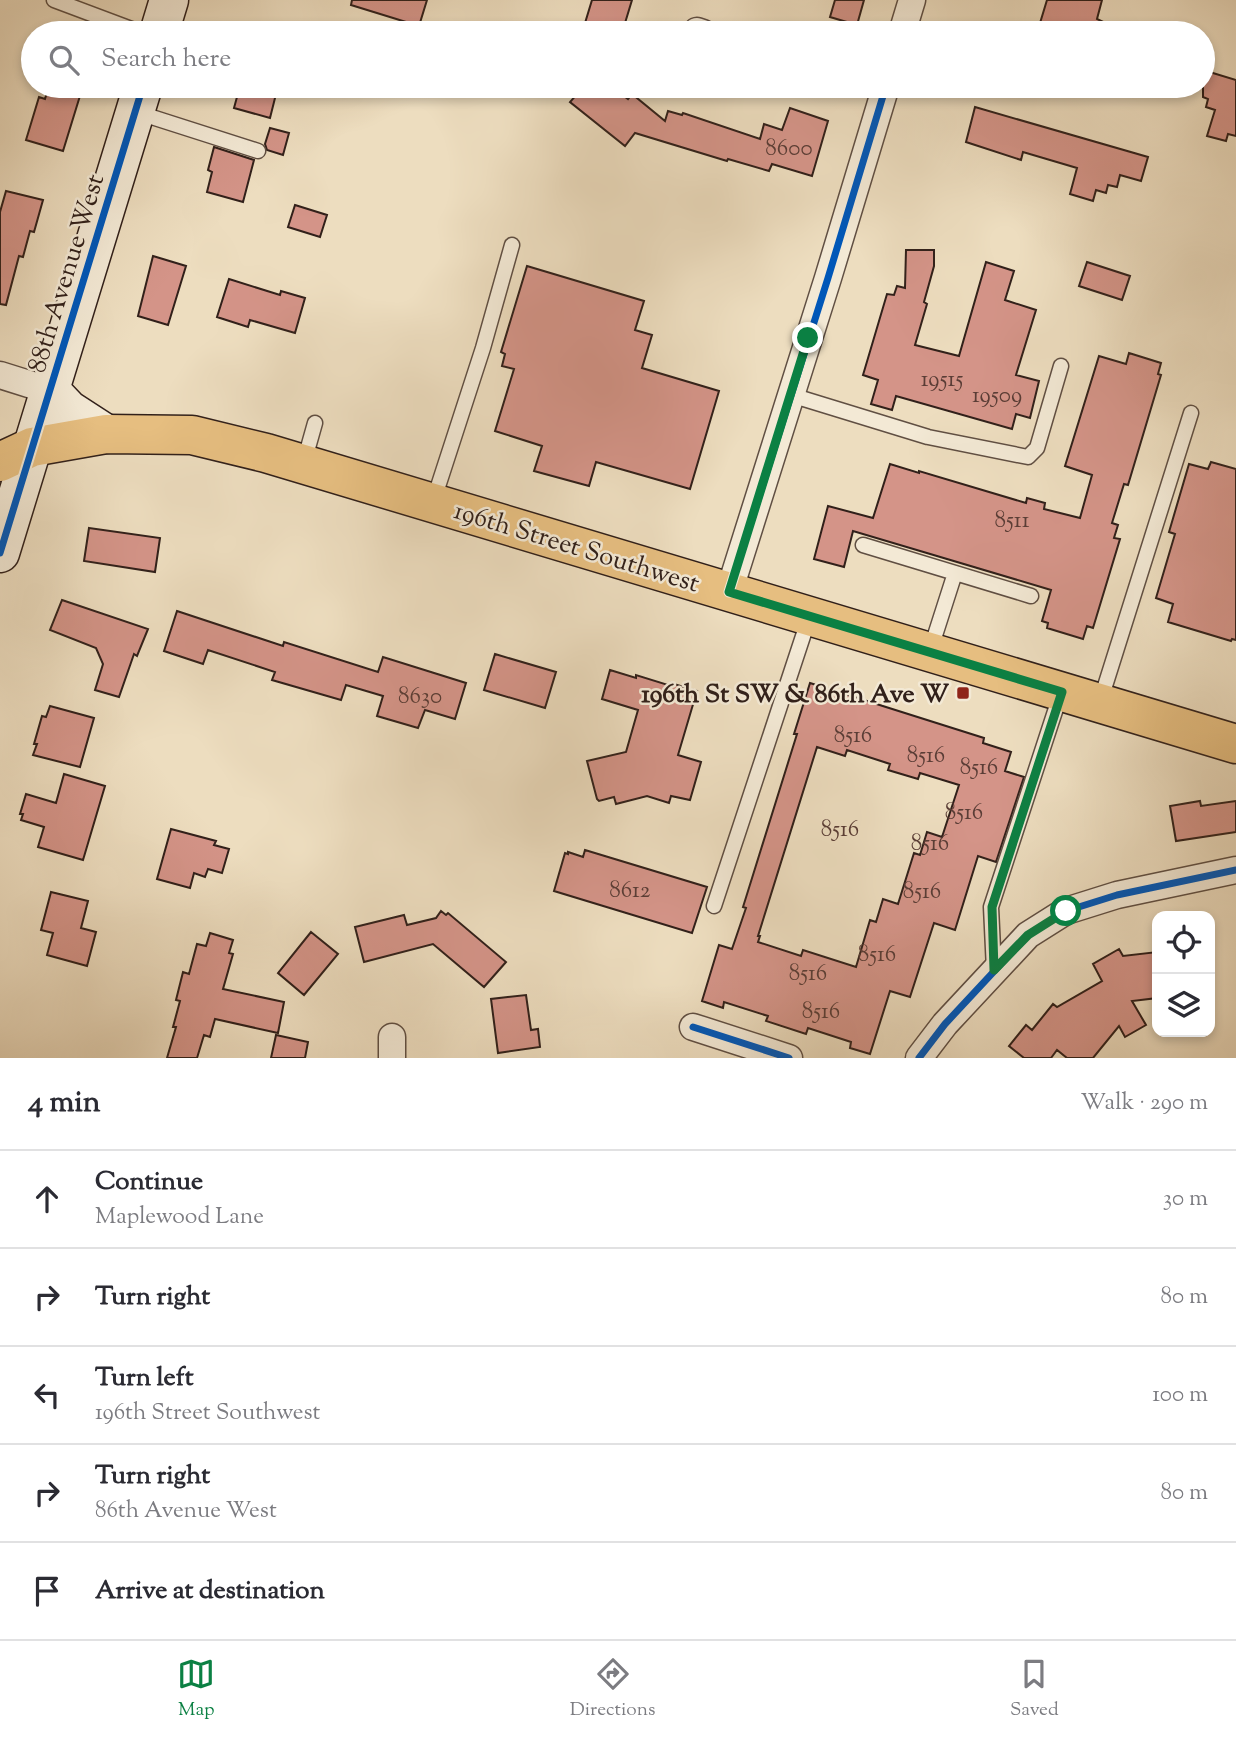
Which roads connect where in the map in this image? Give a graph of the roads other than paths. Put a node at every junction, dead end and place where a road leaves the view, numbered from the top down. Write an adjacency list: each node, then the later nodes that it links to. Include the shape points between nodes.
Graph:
1 (54, 0): 4 (lane)
2 (169, 0): 5 (street)
3 (912, 0): 6 (street)
4 (110, 21)
5 (163, 21)
6 (906, 21)
7 (139, 98): 9 (lane); 13 (street, 88th Avenue West)
8 (879, 98): 14 (street)
9 (258, 151)
10 (512, 245): 20 (lane)
11 (1061, 366): 14 (lane, via 1037,447 1028,457 928,437)
12 (0, 375): 13 (street)
13 (51, 391): 17 (street, via 69,410); 18 (street, 88th Avenue West)
14 (791, 395): 24 (street)
15 (1191, 413): 29 (lane)
16 (316, 423): 19 (lane)
17 (106, 434): 18 (main road, 196th Street Southwest); 19 (main road, 196th Street Southwest, via 192,435)
18 (16, 455): 22 (street, 88th Avenue West)
19 (303, 464): 20 (main road, 196th Street Southwest)
20 (433, 503): 24 (main road, 196th Street Southwest)
21 (863, 545): 23 (lane)
22 (0, 553)
23 (955, 573): 25 (lane); 27 (lane)
24 (729, 592): 26 (main road, 196th Street Southwest)
25 (1031, 596)
26 (809, 616): 27 (main road, 196th Street Southwest); 32 (lane)
27 (930, 652): 28 (main road, 196th Street Southwest)
28 (1062, 692): 29 (main road, 196th Street Southwest); 33 (lane, via 992,907)
29 (1100, 703): 30 (main road, 196th Street Southwest)
30 (1236, 744)
31 (1236, 870): 33 (street, via 1117,895 1066,911 1028,935)
32 (714, 906)
33 (994, 970): 36 (street)
34 (693, 1027): 35 (street)
35 (789, 1058)
36 (919, 1058)

